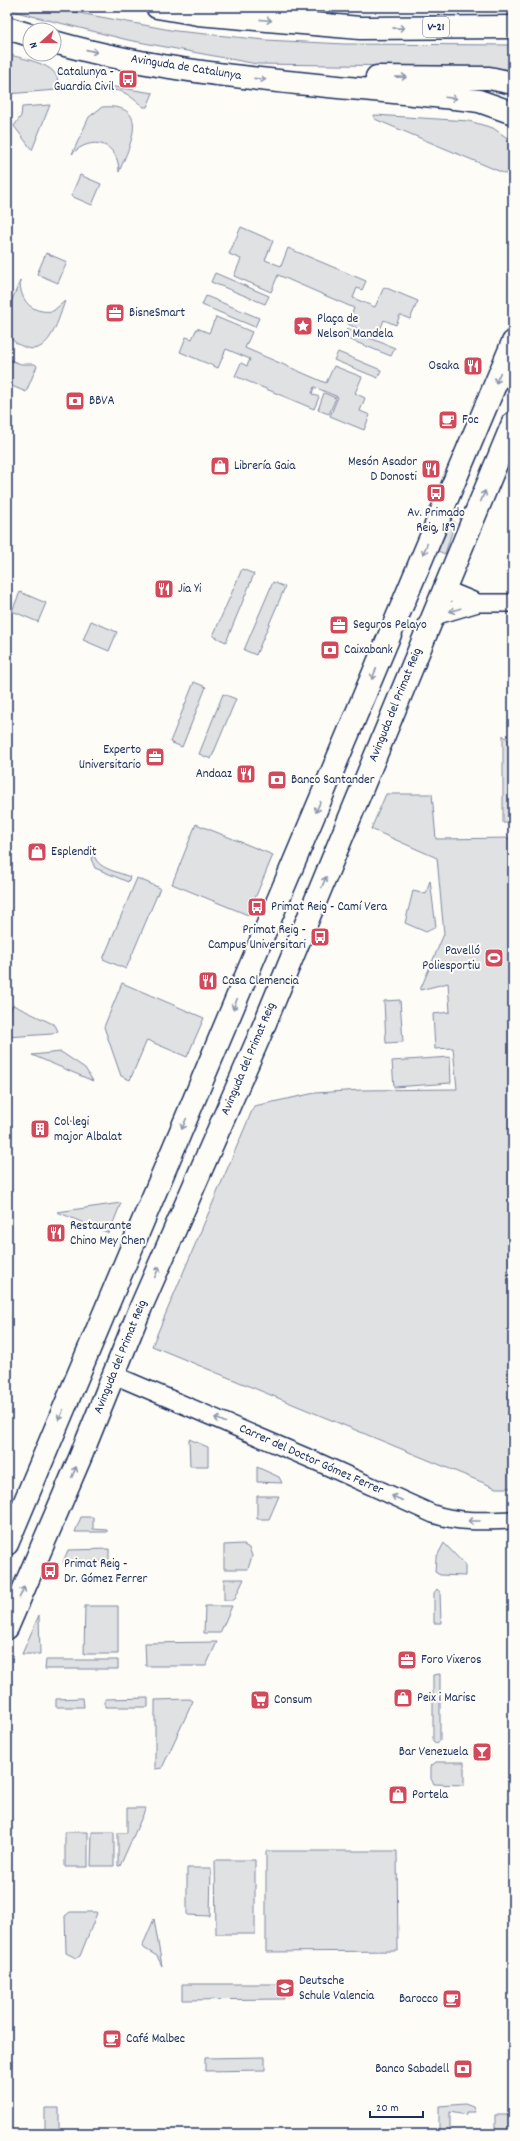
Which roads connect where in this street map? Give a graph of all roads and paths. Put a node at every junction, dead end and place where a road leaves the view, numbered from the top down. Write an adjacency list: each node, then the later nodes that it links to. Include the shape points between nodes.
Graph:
1 (158, 7): 2 (main road, V-21, one-way to 2, via 198,14 360,28)
2 (513, 26)
3 (7, 28): 4 (main road)
4 (22, 33)
5 (62, 44): 7 (main road, Avinguda de Catalunya, one-way to 7, via 193,72)
6 (513, 83): 7 (main road, Avinguda de Catalunya, one-way to 6, via 376,77 489,78)
7 (320, 86): 8 (main road, Avinguda de Catalunya, one-way to 8, via 479,101)
8 (513, 113)
9 (513, 342): 10 (main road, one-way to 10)
10 (488, 401): 12 (main road, via 499,416 497,426); 19 (main road, one-way to 19)
11 (513, 423): 12 (main road, Avinguda del Primat Reig)
12 (500, 454): 13 (main road, Avinguda del Primat Reig, one-way to 12)
13 (444, 589): 14 (street); 16 (main road, Avinguda del Primat Reig)
14 (478, 603): 15 (street); 16 (street, one-way to 16)
15 (513, 603)
16 (431, 617): 17 (main road, Avinguda del Primat Reig, one-way to 16, via 357,802)
17 (114, 1375): 18 (street, Carrer del Doctor Gómez Ferrer, one-way to 17, via 446,1519); 20 (main road, Avinguda del Primat Reig, one-way to 17)
18 (513, 1520)
19 (7, 1544)
20 (7, 1628)

